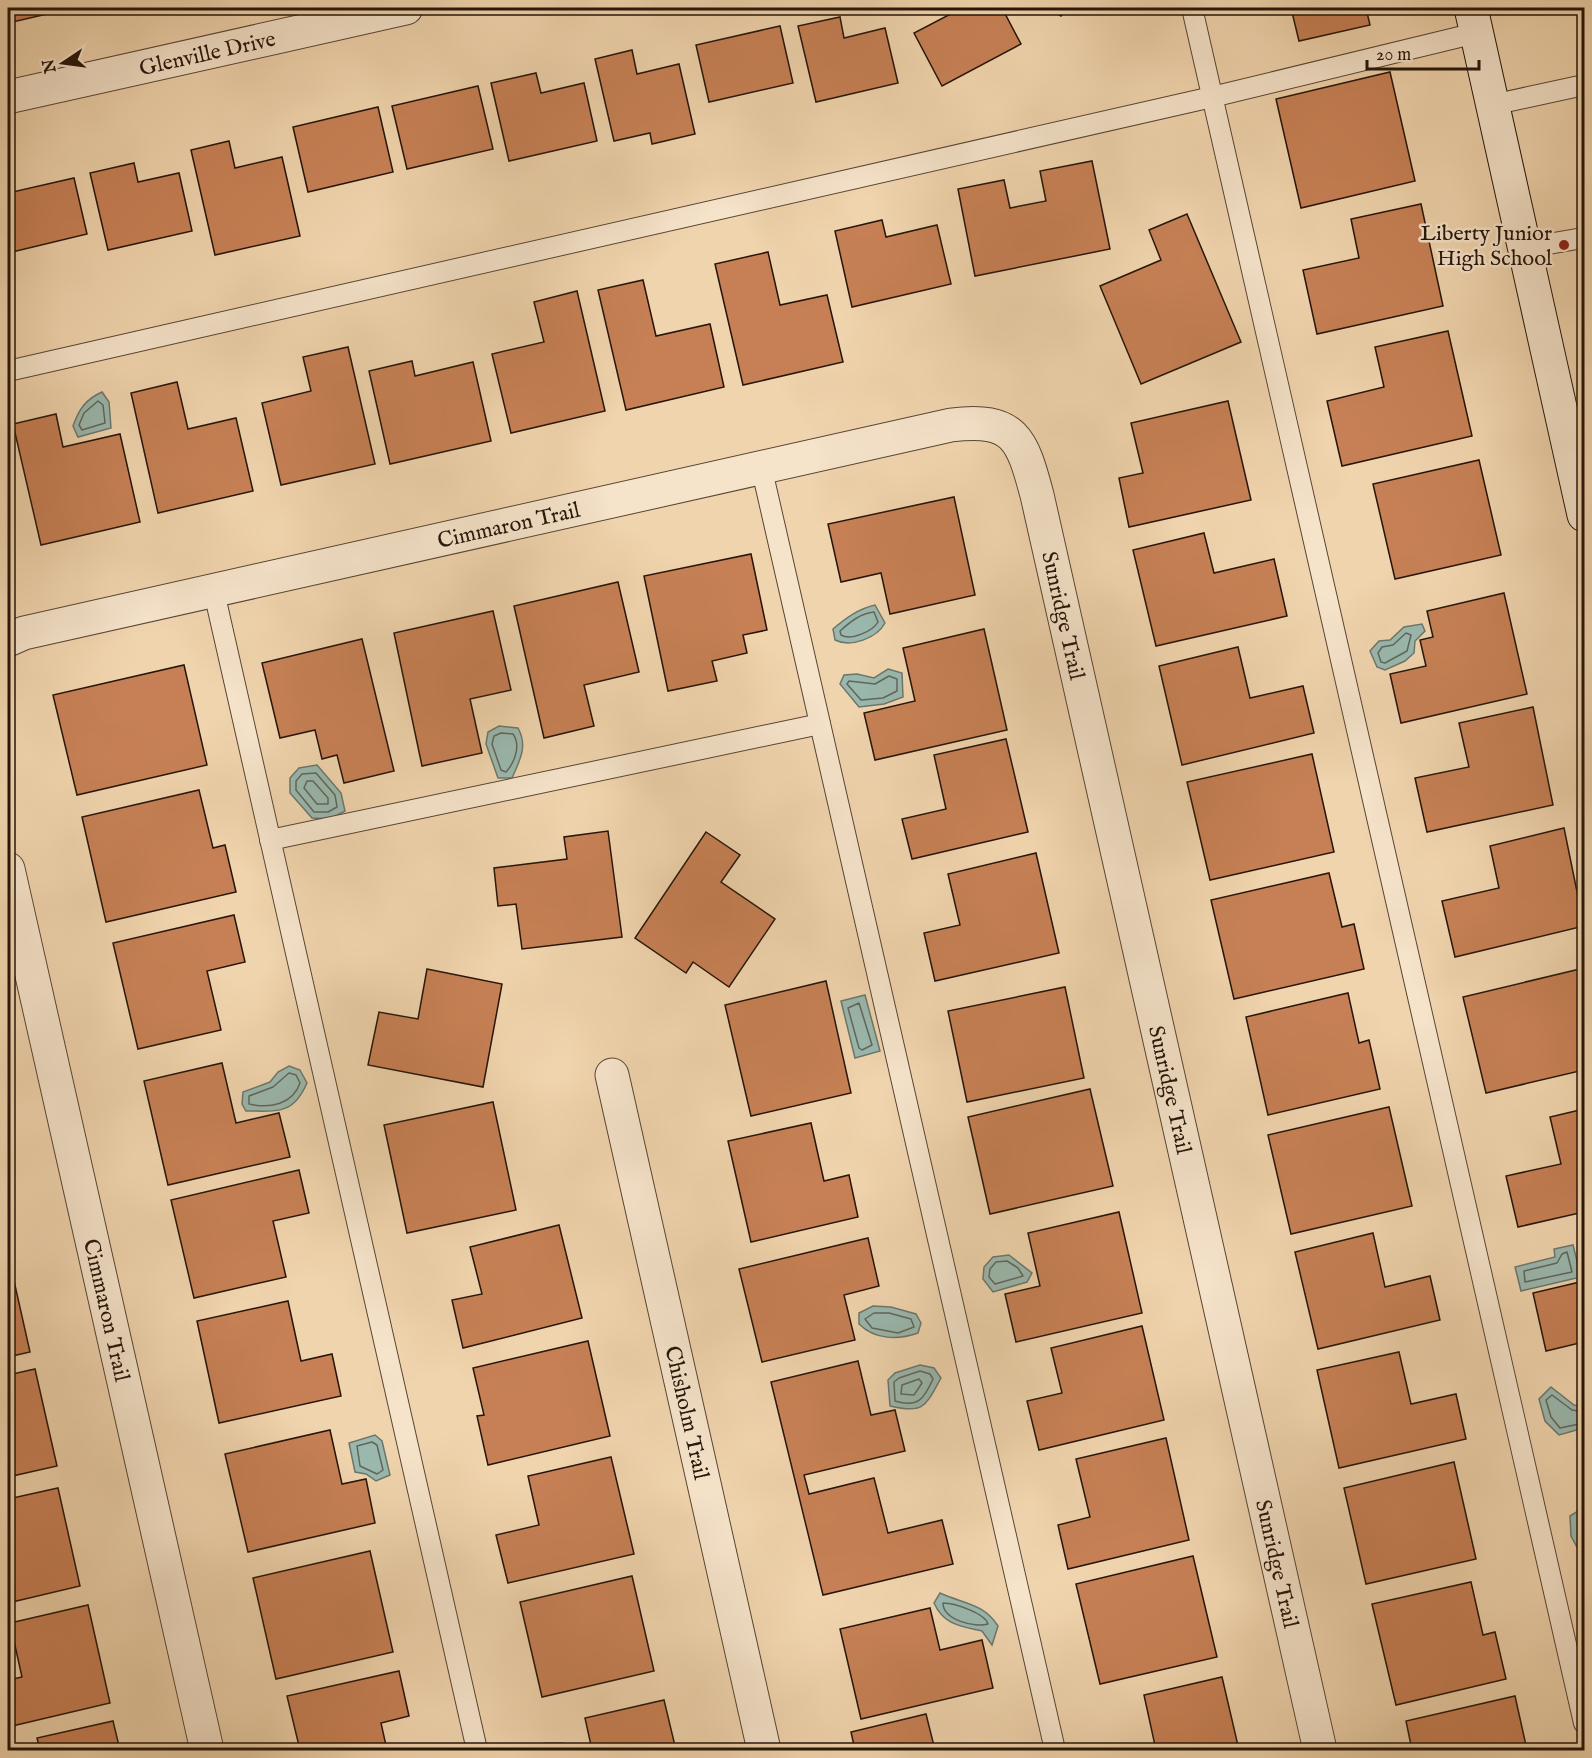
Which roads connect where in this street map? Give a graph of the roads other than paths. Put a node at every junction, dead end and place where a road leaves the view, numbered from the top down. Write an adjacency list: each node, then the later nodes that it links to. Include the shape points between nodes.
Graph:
1 (406, 8): 3 (street, Glenville Drive)
2 (1192, 8): 7 (lane)
3 (292, 20): 6 (street, Glenville Drive)
4 (1474, 20): 7 (lane); 8 (street)
5 (1584, 85): 8 (lane)
6 (8, 97)
7 (1212, 97): 11 (lane); 21 (lane)
8 (1492, 105): 10 (street)
9 (1584, 241): 10 (lane)
10 (1525, 248): 14 (street)
11 (8, 371)
12 (1012, 433): 13 (street, Cimmaron Trail, via 979,422); 26 (street, Sunridge Trail, via 1027,455 1037,495)
13 (760, 466): 15 (street, Cimmaron Trail); 17 (lane)
14 (1584, 515)
15 (214, 592): 16 (street, Cimmaron Trail, via 24,633); 18 (lane)
16 (8, 640)
17 (820, 724): 18 (lane); 25 (lane)
18 (270, 840): 23 (lane)
19 (8, 869): 22 (street, Cimmaron Trail)
20 (612, 1075): 24 (street, Chisholm Trail)
21 (1584, 1723)
22 (207, 1750)
23 (477, 1750)
24 (765, 1750)
25 (1054, 1750)
26 (1320, 1750)

